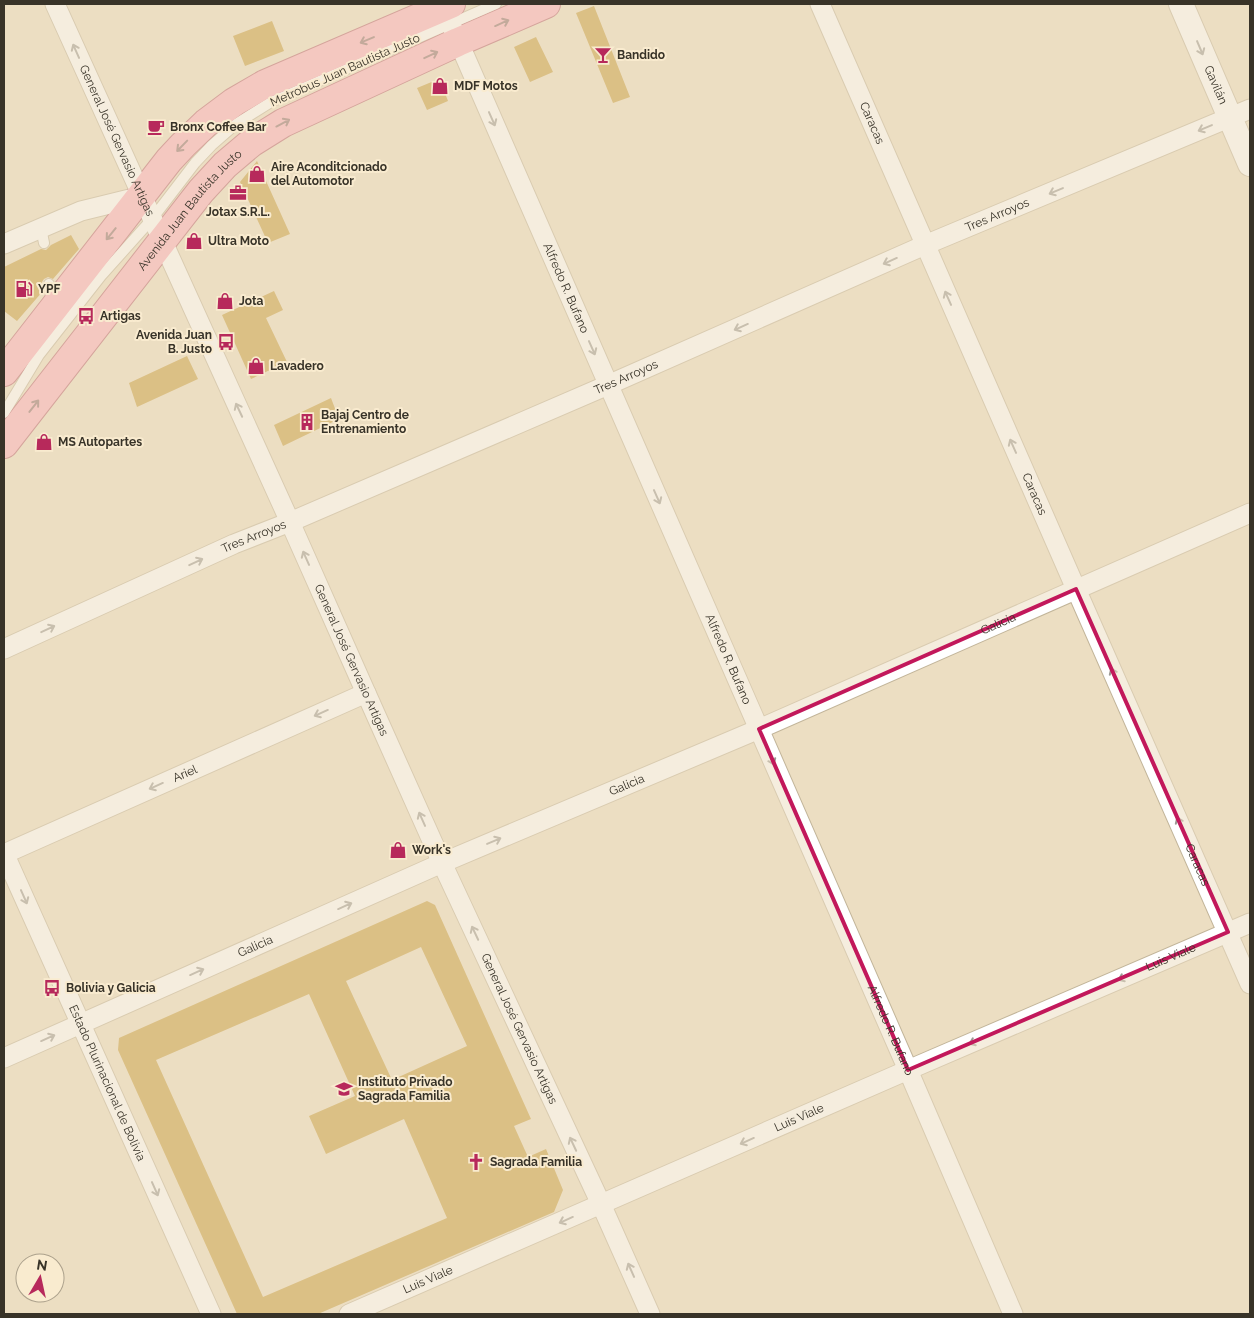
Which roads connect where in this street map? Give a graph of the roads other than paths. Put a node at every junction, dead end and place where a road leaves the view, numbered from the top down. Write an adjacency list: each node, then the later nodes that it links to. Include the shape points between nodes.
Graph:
1 (55, 4): 9 (street, General José Gervasio Artigas, one-way to 1)
2 (496, 4): 6 (lane)
3 (546, 4): 6 (main road, Avenida Juan Bautista Justo, one-way to 3)
4 (820, 4): 11 (street, Caracas)
5 (1181, 4): 7 (street, Gavilán, one-way to 7)
6 (449, 16): 9 (main road, Avenida Juan Bautista Justo, via 251,143 201,191); 9 (main road, Avenida Juan Bautista Justo, one-way to 9, via 265,84 234,102 206,123 169,160); 13 (street, Alfredo R. Bufano, one-way to 13)
7 (1240, 113): 8 (street, Gavilán); 11 (street, Tres Arroyos, one-way to 11)
8 (1250, 164)
9 (152, 219): 10 (street, via 81,211 43,235); 12 (main road, Avenida Juan Bautista Justo, one-way to 12, via 51,296); 14 (lane, via 107,269 39,355); 15 (main road, Avenida Juan Bautista Justo, one-way to 9); 17 (street, General José Gervasio Artigas, one-way to 9)
10 (4, 244)
11 (926, 246): 13 (street, Tres Arroyos, one-way to 13); 18 (street, Caracas, one-way to 11)
12 (4, 372)
13 (608, 385): 17 (street, Tres Arroyos); 21 (street, Alfredo R. Bufano, one-way to 21)
14 (4, 413)
15 (4, 444)
16 (1250, 513): 18 (street, Galicia)
17 (290, 522): 19 (street, Tres Arroyos, one-way to 17, via 234,544); 20 (street, General José Gervasio Artigas, one-way to 17)
18 (1076, 589): 21 (street, Galicia); 25 (street, Caracas, one-way to 18)
19 (4, 649)
20 (366, 694): 22 (street, Ariel, one-way to 22); 23 (street, General José Gervasio Artigas, one-way to 20)
21 (759, 729): 23 (street, Galicia, one-way to 21); 29 (street, Alfredo R. Bufano, one-way to 29)
22 (4, 853): 27 (street, Estado Plurinacional de Bolivia, one-way to 27)
23 (442, 863): 27 (street, Galicia, one-way to 23); 30 (street, General José Gervasio Artigas, one-way to 23)
24 (1250, 923): 25 (street, Luis Viale)
25 (1228, 932): 26 (street, Caracas); 29 (street, Luis Viale, one-way to 29)
26 (1250, 984)
27 (81, 1024): 28 (street, Galicia, one-way to 27); 31 (street, Estado Plurinacional de Bolivia, one-way to 31)
28 (4, 1058)
29 (908, 1070): 30 (street, Luis Viale, one-way to 30); 34 (street, Alfredo R. Bufano)
30 (601, 1204): 32 (street, Luis Viale, one-way to 32); 33 (street, General José Gervasio Artigas, one-way to 30)
31 (211, 1314)
32 (349, 1314)
33 (650, 1314)
34 (1012, 1314)

